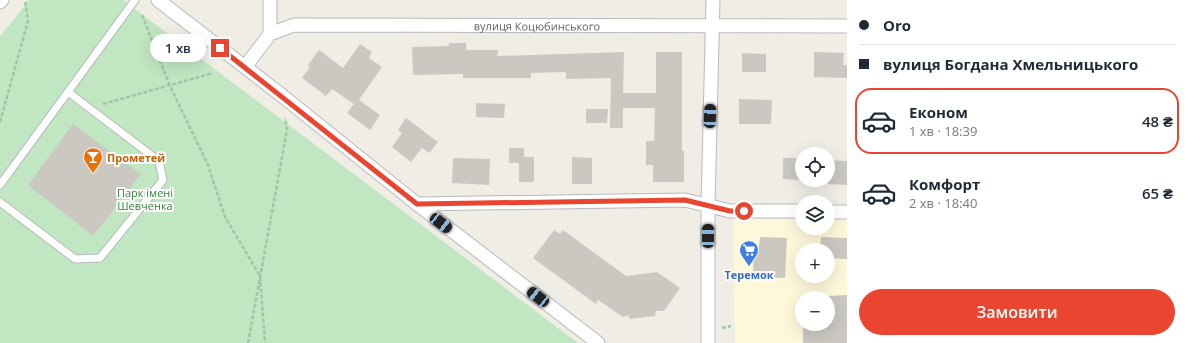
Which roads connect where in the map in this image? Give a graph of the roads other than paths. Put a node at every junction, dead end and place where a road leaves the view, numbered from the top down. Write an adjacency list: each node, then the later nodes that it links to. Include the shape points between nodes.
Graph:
1 (135, 0): 9 (lane)
2 (158, 0): 8 (street)
3 (270, 0): 7 (street)
4 (713, 0): 5 (street)
5 (713, 26): 6 (street, вулиця Коцюбинського); 7 (street, вулиця Коцюбинського, via 294,25); 13 (street)
6 (847, 26)
7 (270, 34): 8 (street)
8 (245, 67): 12 (street)
9 (68, 92): 10 (lane); 11 (lane, via 159,161 163,180 100,258 75,259)
10 (0, 185)
11 (0, 202)
12 (417, 204): 13 (street, via 685,200); 17 (street)
13 (708, 205): 14 (street, via 730,211); 18 (street)
14 (795, 211)
15 (835, 212): 16 (street)
16 (847, 212)
17 (598, 343)
18 (708, 343)

